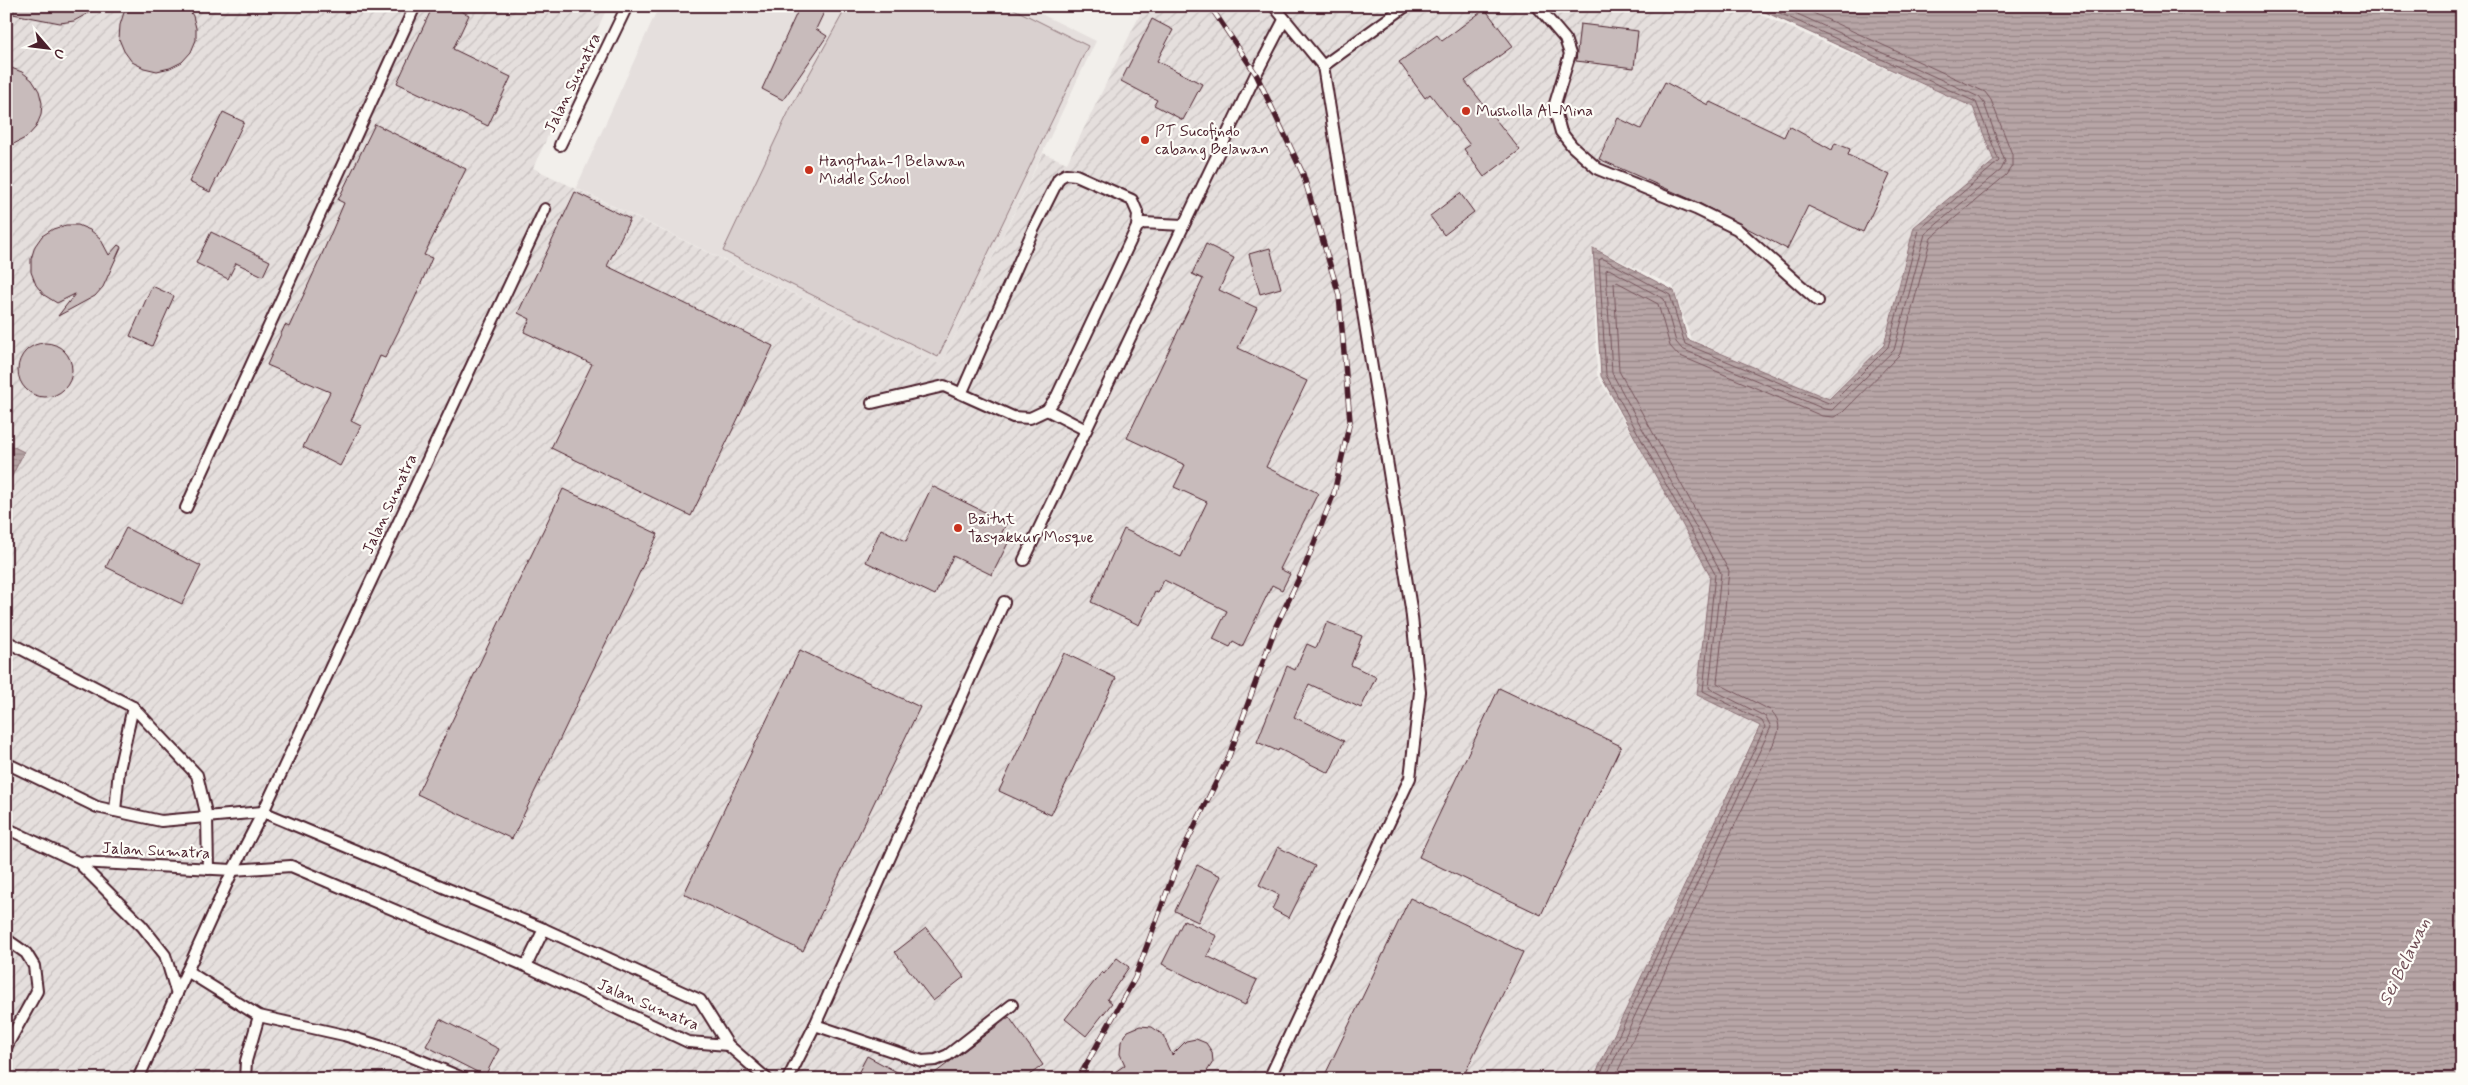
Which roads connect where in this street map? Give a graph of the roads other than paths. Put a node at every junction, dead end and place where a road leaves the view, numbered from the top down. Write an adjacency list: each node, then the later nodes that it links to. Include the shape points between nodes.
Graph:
1 (415, 6): 17 (lane)
2 (627, 6): 8 (lane, Jalan Sumatra)
3 (1274, 6): 6 (lane)
4 (1406, 6): 7 (lane)
5 (1536, 6): 12 (lane, via 1565,39 1570,54 1554,107 1561,132 1572,146 1598,169 1737,229)
6 (1284, 20): 7 (lane); 10 (lane)
7 (1323, 66): 45 (lane, via 1411,608 1420,692 1410,778)
8 (560, 146)
9 (545, 209): 24 (lane, Jalan Sumatra)
10 (1183, 225): 11 (lane, via 1143,224); 16 (lane)
11 (1137, 227): 13 (lane, via 1138,214 1132,200 1076,175 1066,174 1059,178); 15 (lane, via 1057,396)
12 (1818, 301)
13 (962, 392): 14 (lane, via 944,386); 15 (lane, via 1013,417 1030,418)
14 (872, 403)
15 (1047, 410): 16 (lane)
16 (1086, 430): 18 (lane)
17 (186, 508)
18 (1024, 560)
19 (1004, 602): 37 (lane)
20 (6, 641): 21 (lane)
21 (133, 707): 23 (lane, via 119,770); 25 (lane, via 197,775)
22 (6, 763): 23 (lane, Jalan Sumatra, via 97,807)
23 (115, 811): 25 (lane, Jalan Sumatra, via 161,821)
24 (263, 812): 25 (lane, Jalan Sumatra); 29 (lane, Jalan Sumatra); 30 (lane, Jalan Sumatra)
25 (207, 817): 28 (lane)
26 (6, 828): 27 (lane, Jalan Sumatra)
27 (78, 862): 28 (lane, Jalan Sumatra); 34 (lane, Jalan Sumatra, via 142,926 165,954)
28 (208, 869): 29 (lane, Jalan Sumatra)
29 (233, 870): 32 (lane, Jalan Sumatra, via 291,866); 33 (lane, Jalan Sumatra)
30 (544, 929): 32 (lane); 38 (lane, Jalan Sumatra, via 700,1000)
31 (6, 939): 39 (lane, via 26,954 34,966 37,991)
32 (526, 966): 38 (lane, Jalan Sumatra, via 688,1042)
33 (188, 971): 34 (lane, Jalan Sumatra); 36 (lane)
34 (177, 994): 40 (lane, Jalan Sumatra)
35 (1012, 1005): 37 (lane, via 936,1060 922,1061)
36 (259, 1016): 41 (lane); 42 (lane, via 344,1035 405,1054)
37 (815, 1025): 44 (lane)
38 (728, 1045): 43 (lane)
39 (6, 1047)
40 (138, 1079)
41 (244, 1079)
42 (465, 1079)
43 (767, 1079)
44 (788, 1079)
45 (1269, 1079)

